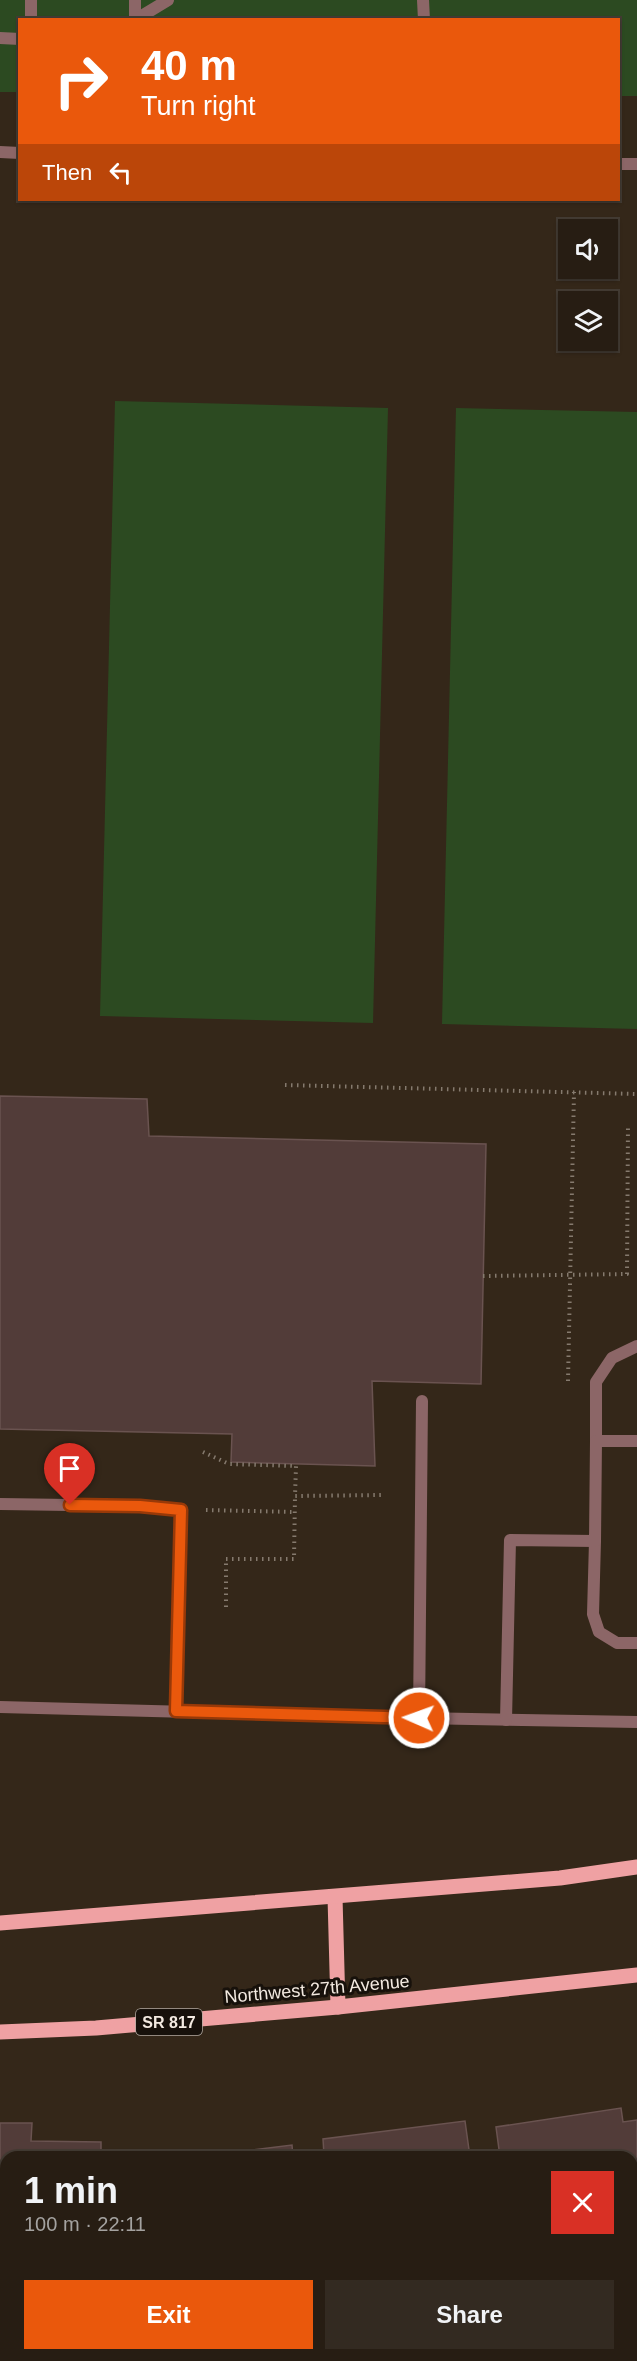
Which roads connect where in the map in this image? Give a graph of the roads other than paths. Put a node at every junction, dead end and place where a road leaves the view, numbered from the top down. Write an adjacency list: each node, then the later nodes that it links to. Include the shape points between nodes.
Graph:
1 (31, 0): 5 (street)
2 (135, 0): 6 (street)
3 (168, 0): 7 (street)
4 (423, 0): 8 (street)
5 (31, 18)
6 (135, 18)
7 (137, 18)
8 (424, 18)
9 (0, 38): 10 (street)
10 (18, 39)
11 (0, 152): 12 (street)
12 (18, 153)
13 (620, 164): 14 (street)
14 (637, 164)
15 (637, 1346): 17 (street, via 612,1358 596,1382)
16 (422, 1401): 24 (street)
17 (596, 1441): 18 (street); 20 (street)
18 (637, 1441)
19 (0, 1504): 23 (street, via 181,1510)
20 (595, 1541): 21 (street, via 593,1614 599,1632 617,1642); 25 (street, via 510,1540)
21 (637, 1643)
22 (0, 1707): 23 (street)
23 (176, 1711): 24 (street)
24 (419, 1718): 25 (street)
25 (506, 1720): 26 (street)
26 (637, 1722)
27 (637, 1867): 28 (main road, via 560,1878)
28 (335, 1897): 29 (main road); 31 (main road)
29 (0, 1923)
30 (637, 1975): 31 (main road, Northwest 27th Avenue / SR 817)
31 (338, 2007): 32 (main road, Northwest 27th Avenue / SR 817, via 96,2028)
32 (0, 2032)

